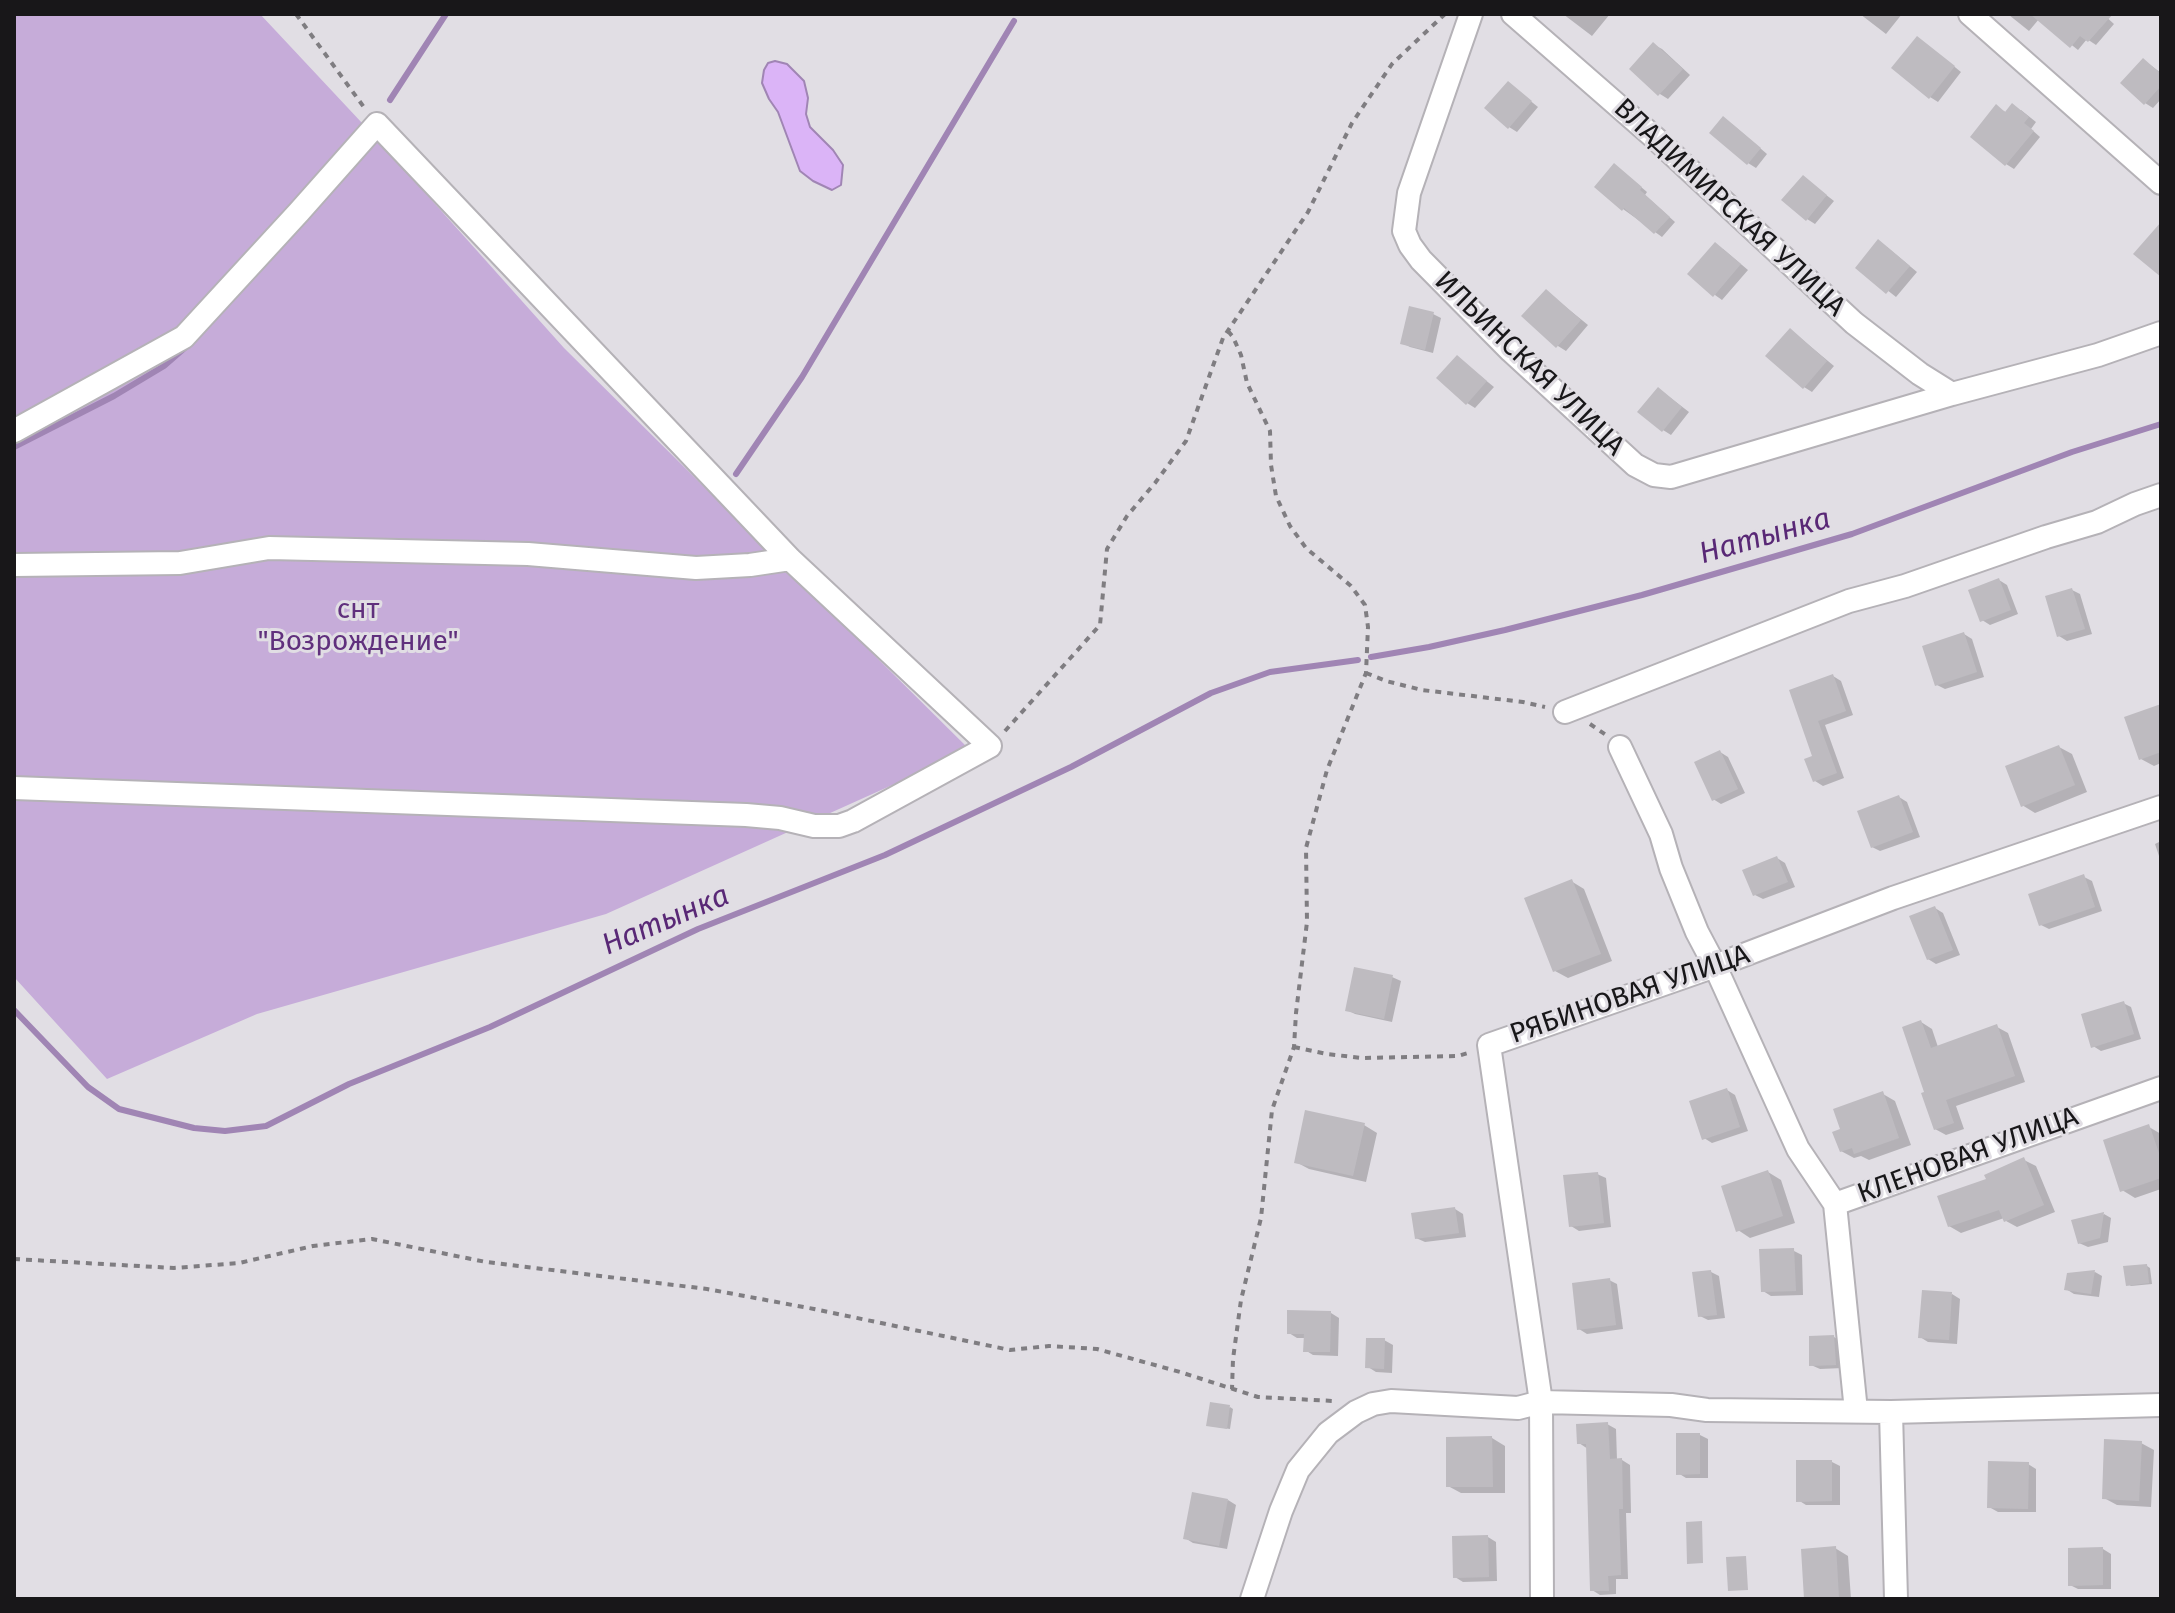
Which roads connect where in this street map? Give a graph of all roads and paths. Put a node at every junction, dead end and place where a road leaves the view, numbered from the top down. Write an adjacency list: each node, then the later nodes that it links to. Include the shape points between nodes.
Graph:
1 (296, 14): 6 (path)
2 (1445, 14): 8 (path, via 1392,64 1344,137 1308,212)
3 (1471, 14): 10 (street, ИЛЬИНСКАЯ УЛИЦА, via 1409,193 1404,231 1421,260 1635,465 1671,477)
4 (1513, 14): 10 (street, ВЛАДИМИРСКАЯ УЛИЦА, via 1854,323)
5 (1970, 14): 7 (street)
6 (377, 124): 11 (street, via 184,337); 13 (street)
7 (2161, 183)
8 (1228, 331): 15 (path, via 1270,431 1276,496 1290,526 1365,605); 17 (path, via 1186,441 1107,549 1100,625)
9 (2161, 333): 10 (street)
10 (1952, 394)
11 (14, 431)
12 (2161, 495): 16 (street, via 2097,522 1849,601)
13 (790, 559): 14 (street, via 696,568 528,554 269,548 180,563); 17 (street)
14 (14, 565)
15 (1366, 673): 16 (path, via 1422,690); 23 (path, via 1327,770 1306,848 1307,922)
16 (1565, 712): 18 (path, via 1600,729)
17 (990, 746): 19 (street, via 839,826 746,815)
18 (1620, 747): 21 (street)
19 (14, 788)
20 (2161, 807): 21 (street, РЯБИНОВАЯ УЛИЦА, via 1893,898)
21 (1715, 966): 22 (street, РЯБИНОВАЯ УЛИЦА); 25 (street, via 1798,1149)
22 (1489, 1045): 23 (path, via 1458,1056 1362,1058); 28 (street, РЯБИНОВАЯ УЛИЦА)
23 (1294, 1047): 27 (path, via 1272,1110 1261,1218 1241,1300)
24 (2161, 1088): 25 (street, КЛЕНОВАЯ УЛИЦА)
25 (1835, 1204): 30 (street, КЛЕНОВАЯ УЛИЦА)
26 (14, 1259): 27 (path, via 174,1268 239,1263 372,1239 486,1262 707,1289 1010,1350 1097,1349)
27 (1232, 1389): 31 (path, via 1258,1397 1335,1401)
28 (1541, 1402): 30 (street); 31 (street, via 1518,1408 1391,1401); 34 (street, РЯБИНОВАЯ УЛИЦА)
29 (2161, 1405): 32 (street)
30 (1856, 1411): 32 (street)
31 (1356, 1412): 33 (street, via 1328,1433 1298,1470)
32 (1891, 1412): 35 (street)
33 (1252, 1599)
34 (1542, 1599)
35 (1896, 1599)

